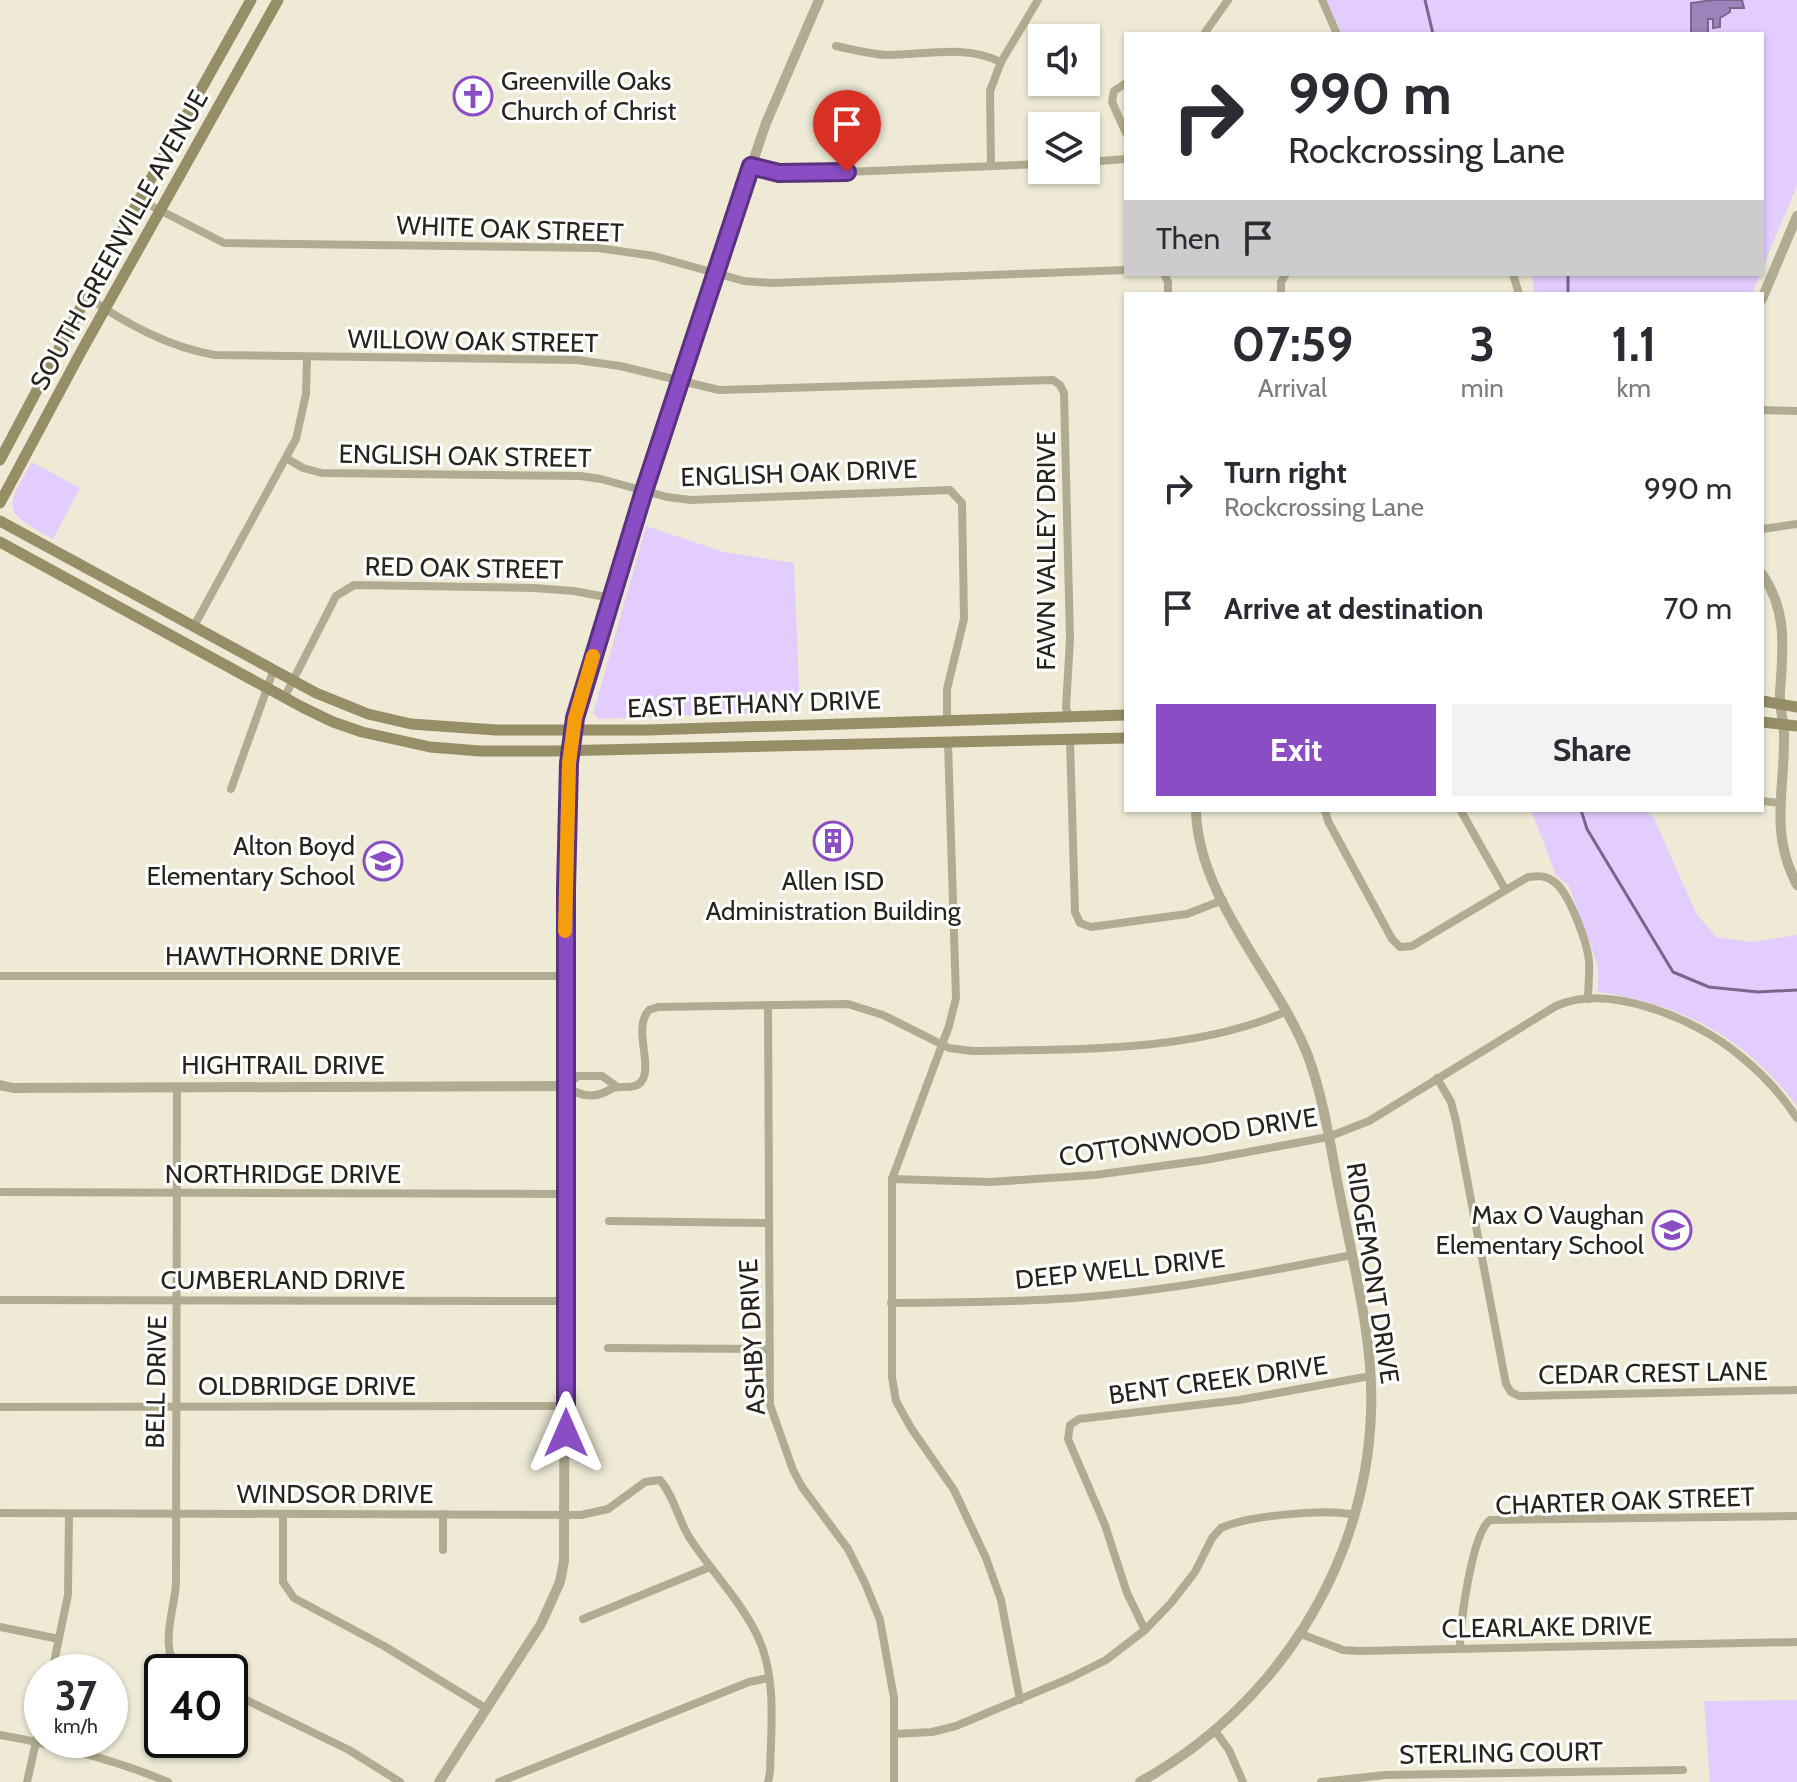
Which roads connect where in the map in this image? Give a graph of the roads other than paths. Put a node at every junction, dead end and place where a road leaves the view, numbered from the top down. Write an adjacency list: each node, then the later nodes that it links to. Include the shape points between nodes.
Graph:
1 (251, 0): 18 (main road, SOUTH GREENVILLE AVENUE)
2 (278, 0): 19 (main road, SOUTH GREENVILLE AVENUE)
3 (819, 0): 16 (street)
4 (1038, 0): 10 (street)
5 (1228, 0): 7 (street)
6 (1322, 0): 8 (street)
7 (1205, 32)
8 (1336, 32)
9 (836, 46): 10 (street, via 889,55 961,51)
10 (1001, 62): 17 (street, via 990,99)
11 (1124, 84): 12 (street, via 1114,91 1112,102)
12 (1124, 129)
13 (1124, 159): 14 (street)
14 (1100, 161)
15 (1028, 165): 17 (street)
16 (751, 166): 17 (street, via 798,174); 22 (street)
17 (991, 166)
18 (140, 200): 19 (street, WHITE OAK STREET); 24 (main road, SOUTH GREENVILLE AVENUE)
19 (162, 211): 22 (street, WHITE OAK STREET, via 224,243 575,246 646,255); 25 (main road, SOUTH GREENVILLE AVENUE)
20 (1797, 216): 23 (street)
21 (1124, 270): 22 (street, WHITE OAK STREET, via 772,283)
22 (715, 273): 27 (street)
23 (1764, 294)
24 (87, 297): 25 (street, WILLOW OAK STREET); 31 (main road, SOUTH GREENVILLE AVENUE)
25 (106, 309): 26 (street, WILLOW OAK STREET, via 191,351); 34 (main road, SOUTH GREENVILLE AVENUE)
26 (307, 357): 27 (street, WILLOW OAK STREET, via 577,360); 32 (street, via 302,416)
27 (681, 381): 28 (street, WILLOW OAK STREET, via 737,390 1048,380); 33 (street)
28 (1060, 385): 54 (street, FAWN VALLEY DRIVE, via 1069,558)
29 (1764, 410): 30 (street)
30 (1797, 411)
31 (2, 456)
32 (286, 458): 33 (street, ENGLISH OAK STREET, via 322,473 559,474); 43 (street)
33 (644, 491): 42 (street); 55 (street, ENGLISH OAK DRIVE, via 691,500 945,489 955,493 962,503 964,619 947,689)
34 (0, 503)
35 (0, 521): 39 (main road, EAST BETHANY DRIVE)
36 (1797, 524): 37 (street)
37 (1764, 529)
38 (0, 542): 41 (main road, EAST BETHANY DRIVE)
39 (94, 572): 41 (main road); 43 (main road, EAST BETHANY DRIVE)
40 (1764, 578): 50 (street, via 1783,626)
41 (85, 588): 44 (main road, EAST BETHANY DRIVE)
42 (611, 598): 46 (street, RED OAK STREET, via 534,588 354,585 336,596); 60 (street)
43 (194, 626): 44 (main road); 45 (main road, EAST BETHANY DRIVE)
44 (184, 643): 47 (main road, EAST BETHANY DRIVE)
45 (274, 669): 46 (main road, EAST BETHANY DRIVE); 47 (street)
46 (293, 679): 48 (street, RED OAK STREET); 52 (main road, EAST BETHANY DRIVE)
47 (266, 687): 48 (main road, EAST BETHANY DRIVE); 67 (street)
48 (284, 698): 61 (main road, EAST BETHANY DRIVE)
49 (1764, 701): 50 (main road)
50 (1781, 704): 51 (main road); 57 (street)
51 (1797, 707)
52 (368, 714): 60 (main road, EAST BETHANY DRIVE, via 431,726); 61 (main road)
53 (1124, 715): 54 (main road, EAST BETHANY DRIVE)
54 (1069, 716): 55 (main road, EAST BETHANY DRIVE); 63 (main road)
55 (947, 720): 58 (main road, EAST BETHANY DRIVE); 64 (main road)
56 (1764, 722): 57 (main road)
57 (1783, 723): 59 (main road); 69 (street)
58 (765, 725): 60 (main road, EAST BETHANY DRIVE); 65 (main road)
59 (1797, 726)
60 (573, 730): 66 (street)
61 (362, 732): 66 (main road, EAST BETHANY DRIVE, via 430,747)
62 (1124, 738): 63 (main road, EAST BETHANY DRIVE)
63 (1070, 739): 64 (main road, EAST BETHANY DRIVE); 75 (street, via 1075,912 1080,923 1091,927 1187,914)
64 (948, 743): 65 (main road, EAST BETHANY DRIVE); 81 (street, via 956,998)
65 (766, 747): 66 (main road, EAST BETHANY DRIVE)
66 (571, 751): 77 (street)
67 (231, 789)
68 (1764, 801): 69 (street)
69 (1780, 803): 73 (street, via 1781,842)
70 (1196, 812): 75 (street, RIDGEMONT DRIVE, via 1202,852)
71 (1326, 812): 74 (street, via 1400,947 1412,946)
72 (1462, 812): 74 (street)
73 (1797, 885)
74 (1505, 889): 78 (street, via 1538,876 1560,887 1586,945)
75 (1223, 900): 80 (street, RIDGEMONT DRIVE)
76 (0, 976): 77 (street, HAWTHORNE DRIVE)
77 (565, 976): 84 (street)
78 (1588, 999): 82 (street, COTTONWOOD DRIVE, via 1556,1006); 87 (street, COTTONWOOD DRIVE, via 1639,1005 1709,1034 1764,1077)
79 (768, 1005): 81 (street, via 864,1008); 85 (street, HIGHTRAIL DRIVE, via 649,1010 642,1020 643,1078 636,1086); 94 (street, ASHBY DRIVE)
80 (1285, 1012): 81 (street, via 1249,1026 1128,1047 972,1051); 88 (street, RIDGEMONT DRIVE, via 1309,1058)
81 (941, 1044): 89 (street)
82 (1437, 1078): 88 (street, COTTONWOOD DRIVE, via 1369,1121); 103 (street, CEDAR CREST LANE, via 1456,1121 1511,1392 1519,1396)
83 (0, 1085): 86 (street, HIGHTRAIL DRIVE)
84 (566, 1086): 85 (street, HIGHTRAIL DRIVE, via 578,1095 603,1095); 85 (street, HIGHTRAIL DRIVE, via 578,1076 602,1076); 86 (street, HIGHTRAIL DRIVE); 92 (street)
85 (616, 1086)
86 (177, 1088): 91 (street, BELL DRIVE)
87 (1797, 1118)
88 (1328, 1137): 89 (street, COTTONWOOD DRIVE, via 1095,1175 990,1182); 95 (street, RIDGEMONT DRIVE)
89 (892, 1179): 99 (street)
90 (0, 1192): 91 (street, NORTHRIDGE DRIVE)
91 (179, 1193): 92 (street, NORTHRIDGE DRIVE); 96 (street, BELL DRIVE)
92 (566, 1194): 98 (street)
93 (609, 1221): 94 (street)
94 (768, 1223): 101 (street, ASHBY DRIVE)
95 (1352, 1255): 99 (street, DEEP WELL DRIVE, via 1076,1297); 102 (street, RIDGEMONT DRIVE)
96 (177, 1299): 97 (street, CUMBERLAND DRIVE); 98 (street, CUMBERLAND DRIVE); 104 (street, BELL DRIVE)
97 (0, 1300)
98 (566, 1301): 105 (street)
99 (891, 1303): 127 (street, via 896,1401 954,1490 986,1558 1001,1600)
100 (608, 1348): 101 (street)
101 (768, 1349): 131 (street, ASHBY DRIVE, via 770,1405 786,1456 848,1549 880,1620 892,1677)
102 (1370, 1376): 113 (street, RIDGEMONT DRIVE, via 1367,1456); 119 (street, BENT CREEK DRIVE, via 1073,1422 1068,1439)
103 (1797, 1390)
104 (177, 1406): 105 (street, OLDBRIDGE DRIVE); 106 (street, OLDBRIDGE DRIVE); 109 (street, BELL DRIVE)
105 (566, 1406): 112 (street)
106 (0, 1407)
107 (0, 1513): 108 (street, WINDSOR DRIVE)
108 (69, 1514): 109 (street, WINDSOR DRIVE); 121 (street, via 68,1595)
109 (174, 1514): 111 (street, WINDSOR DRIVE); 125 (street, BELL DRIVE)
110 (443, 1514): 111 (street, WINDSOR DRIVE); 112 (street, WINDSOR DRIVE); 115 (street)
111 (283, 1515): 129 (street, via 283,1582 294,1598)
112 (565, 1515): 116 (street, WINDSOR DRIVE, via 608,1509 645,1482 660,1480 669,1490 681,1526); 129 (street, via 564,1561 556,1593)
113 (1354, 1515): 119 (street, via 1319,1511 1221,1528 1187,1582); 120 (street, RIDGEMONT DRIVE, via 1327,1586)
114 (1797, 1516): 123 (street, CHARTER OAK STREET, via 1490,1520 1481,1531 1462,1610)
115 (443, 1550)
116 (710, 1567): 117 (street); 126 (street, via 759,1639)
117 (583, 1619)
118 (0, 1627): 121 (street)
119 (1145, 1630): 127 (street, via 1088,1670)
120 (1301, 1634): 123 (street, CLEARLAKE DRIVE, via 1343,1650); 130 (street, RIDGEMONT DRIVE, via 1258,1691)
121 (59, 1639): 124 (street)
122 (1797, 1642): 123 (street, CLEARLAKE DRIVE)
123 (1460, 1648)
124 (56, 1654)
125 (170, 1654)
126 (768, 1678): 142 (street); 143 (street)
127 (1020, 1700): 131 (street, via 943,1730)
128 (248, 1701): 140 (street, via 349,1750)
129 (487, 1709): 141 (street)
130 (1216, 1732): 145 (street, RIDGEMONT DRIVE); 146 (street)
131 (895, 1734): 144 (street, ASHBY DRIVE)
132 (0, 1735): 133 (street)
133 (24, 1739)
134 (32, 1758): 138 (street)
135 (95, 1758): 139 (street)
136 (1683, 1770): 137 (street, STERLING COURT)
137 (1369, 1779): 147 (street, STERLING COURT)
138 (27, 1782)
139 (168, 1782)
140 (400, 1782)
141 (439, 1782)
142 (499, 1782)
143 (768, 1782)
144 (894, 1782)
145 (1140, 1782)
146 (1243, 1782)
147 (1321, 1782)

